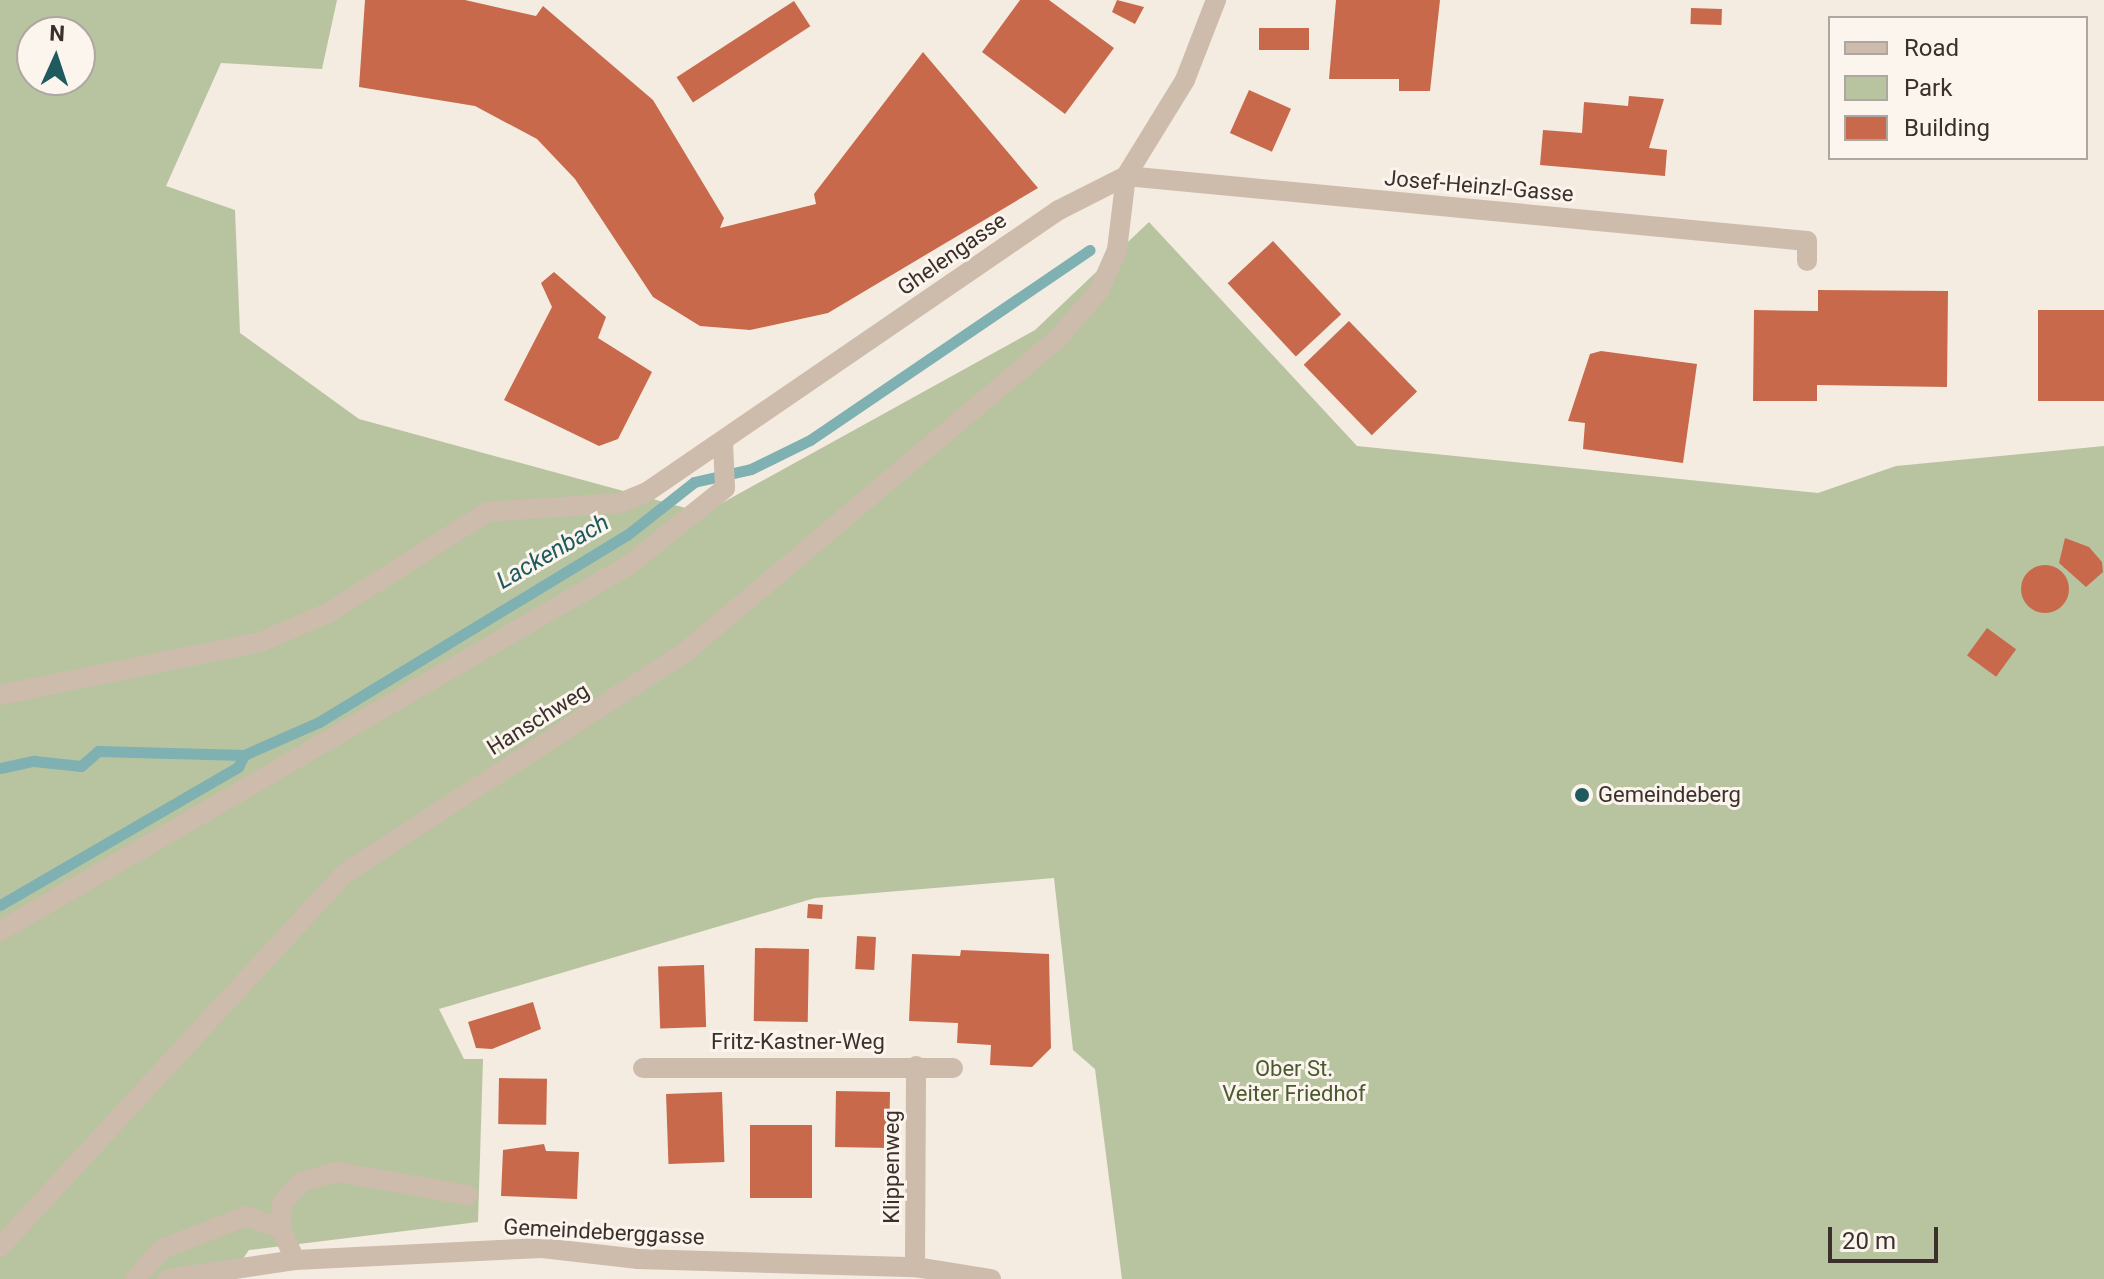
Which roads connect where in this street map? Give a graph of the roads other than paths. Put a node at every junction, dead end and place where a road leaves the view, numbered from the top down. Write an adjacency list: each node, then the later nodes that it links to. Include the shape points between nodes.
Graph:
1 (1216, 0): 2 (street, via 1185,80)
2 (1126, 176): 3 (street, Josef-Heinzl-Gasse, via 1807,241); 4 (street, Ghelengasse, via 1059,210); 12 (street, Hanschweg, via 1117,250 1099,291 1058,338 770,587 684,653 345,873)
3 (1807, 261)
4 (723, 443): 5 (street, Ghelengasse, via 647,492 620,503 487,512 328,613 260,642); 6 (street, via 725,488 616,573)
5 (0, 695)
6 (0, 931)
7 (916, 1066): 8 (street, Fritz-Kastner-Weg); 9 (street, Fritz-Kastner-Weg); 14 (street, Klippenweg)
8 (643, 1068)
9 (953, 1068)
10 (468, 1195): 11 (street, via 337,1172 301,1182 282,1203)
11 (281, 1229): 13 (street); 15 (street, via 246,1216 162,1249)
12 (0, 1247)
13 (295, 1260): 14 (street, Gemeindeberggasse, via 542,1248 638,1259); 16 (street, Gemeindeberggasse)
14 (915, 1267): 17 (street, Gemeindeberggasse)
15 (135, 1279)
16 (168, 1279)
17 (991, 1279)

